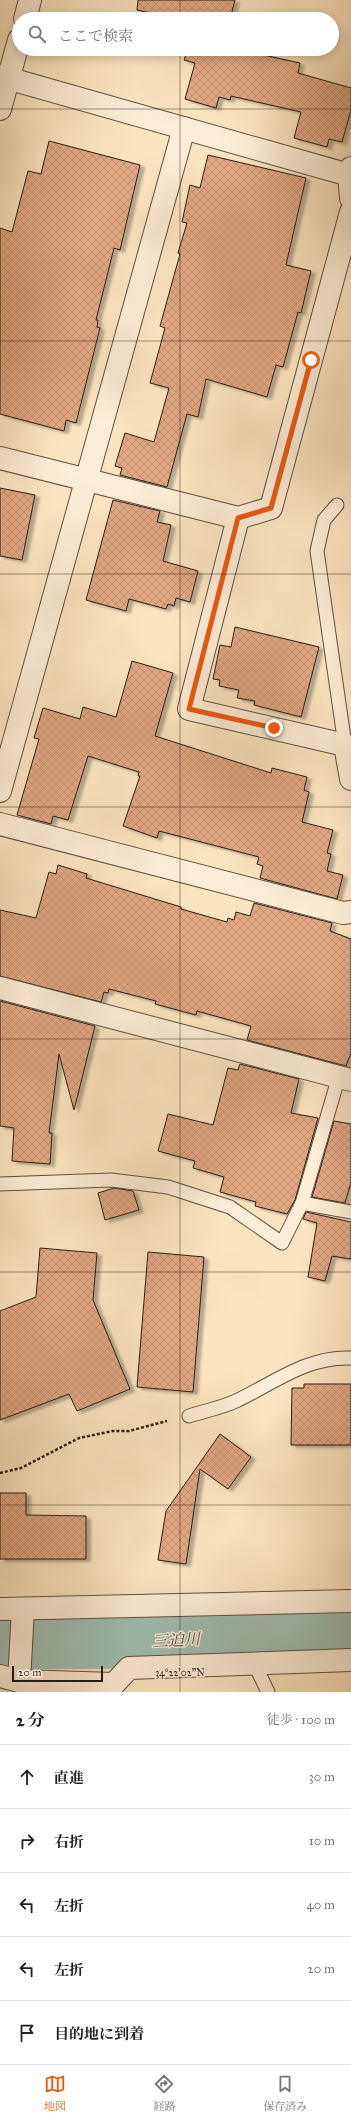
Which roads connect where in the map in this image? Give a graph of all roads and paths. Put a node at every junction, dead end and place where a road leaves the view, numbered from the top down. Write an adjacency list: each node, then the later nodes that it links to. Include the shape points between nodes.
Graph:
1 (30, 0): 2 (street)
2 (27, 12)
3 (13, 56): 4 (street)
4 (4, 78): 5 (street); 6 (street)
5 (0, 109)
6 (184, 128): 7 (street); 11 (street)
7 (350, 171): 8 (street)
8 (351, 198)
9 (351, 212): 13 (street, via 271,508)
10 (0, 458): 11 (street)
11 (85, 480): 13 (street); 16 (street)
12 (337, 505): 14 (lane, via 324,520 318,551)
13 (238, 518): 14 (street, via 189,709)
14 (345, 745): 15 (street)
15 (351, 779)
16 (0, 791)
17 (0, 824): 18 (street, via 343,913)
18 (351, 912)
19 (0, 988): 20 (street)
20 (345, 1078): 22 (lane)
21 (0, 1184): 22 (lane, via 111,1180 168,1187 230,1207 282,1243)
22 (302, 1203): 23 (lane)
23 (351, 1212)
24 (351, 1358): 25 (lane, via 294,1369 235,1401)
25 (189, 1416): 26 (path, via 129,1431 113,1431 79,1438 21,1468)
26 (0, 1473)
27 (351, 1601): 29 (street)
28 (0, 1609): 29 (street)
29 (22, 1617): 32 (street)
30 (351, 1660): 31 (street)
31 (254, 1663): 33 (street, via 129,1668); 34 (lane)
32 (13, 1673): 33 (street)
33 (115, 1688)
34 (268, 1692)

